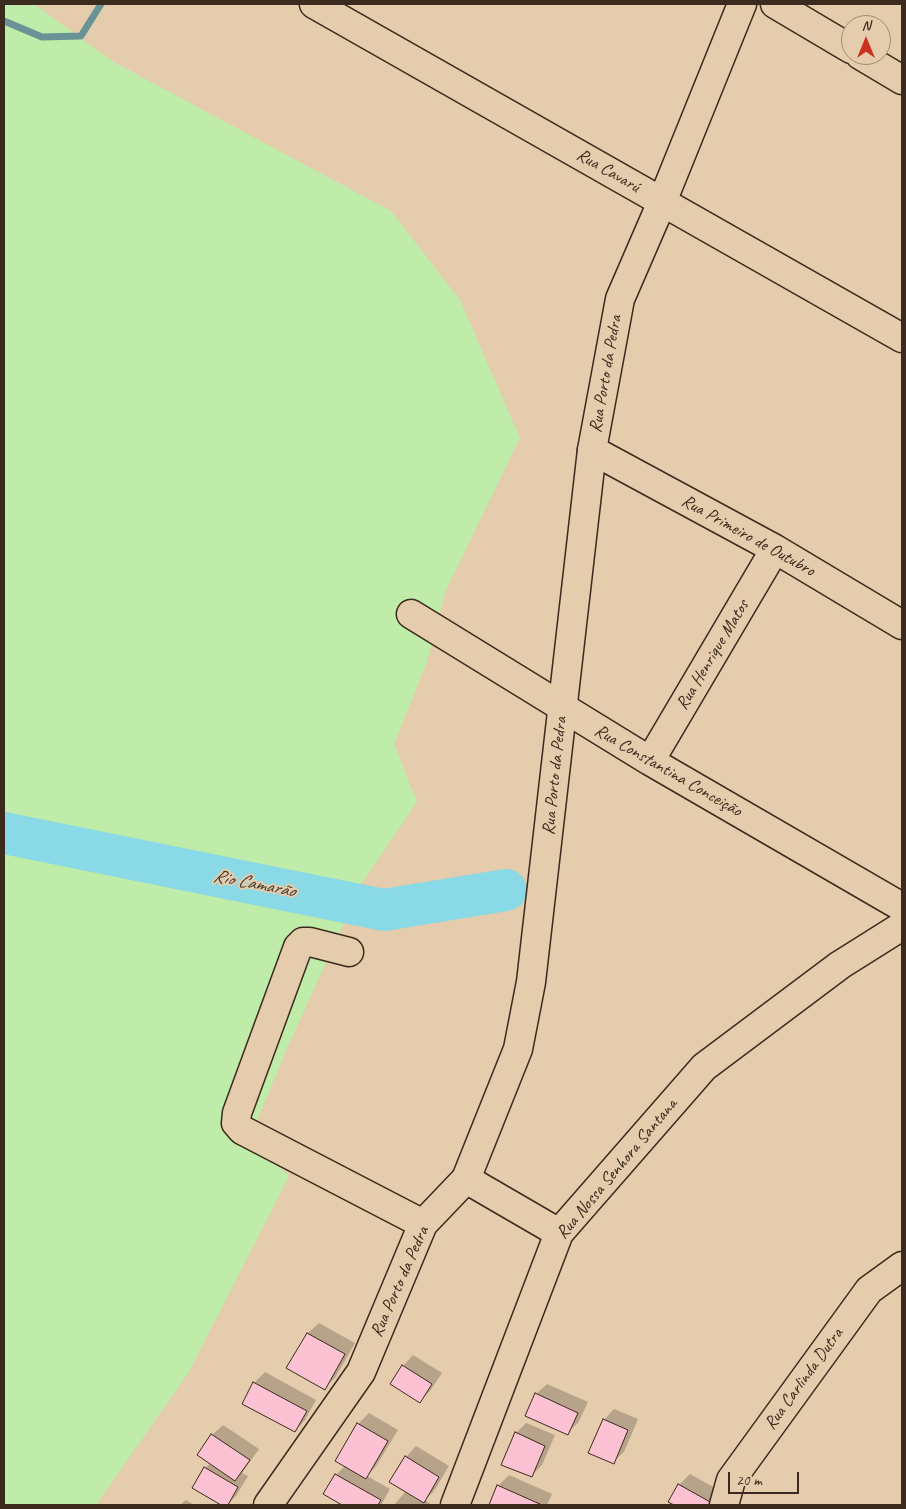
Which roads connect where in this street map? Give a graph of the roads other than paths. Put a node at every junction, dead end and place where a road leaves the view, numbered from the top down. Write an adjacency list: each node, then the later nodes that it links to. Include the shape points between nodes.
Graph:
1 (314, 4): 7 (street, Rua Cavarú)
2 (742, 4): 7 (street, Rua Porto da Pedra)
3 (775, 4): 4 (street)
4 (841, 44)
5 (877, 65): 6 (street)
6 (902, 80)
7 (662, 202): 8 (street, Rua Cavarú); 9 (street, Rua Porto da Pedra, via 620,299)
8 (902, 338)
9 (592, 450): 10 (street, Rua Primeiro de Outubro); 13 (street, Rua Porto da Pedra)
10 (775, 549): 12 (street, Rua Primeiro de Outubro); 14 (street, Rua Henrique Matos)
11 (411, 614): 13 (street, Rua Constantina Conceição)
12 (902, 625)
13 (562, 708): 14 (street, Rua Constantina Conceição); 18 (street, Rua Porto da Pedra, via 531,982 518,1049)
14 (650, 761): 15 (street, Rua Constantina Conceição)
15 (902, 908)
16 (902, 926): 20 (street, Rua Nossa Senhora Santana, via 840,966 704,1067)
17 (349, 952): 19 (street, via 310,942 303,942 298,947 236,1113 236,1123 242,1130)
18 (466, 1179): 19 (street, Rua Porto da Pedra); 20 (street)
19 (423, 1224): 22 (street, Rua Porto da Pedra, via 361,1372)
20 (559, 1233): 23 (street, Rua Nossa Senhora Santana)
21 (902, 1266): 24 (street, Rua Carlinda Dutra, via 868,1290 731,1480)
22 (268, 1505)
23 (455, 1505)
24 (724, 1505)

